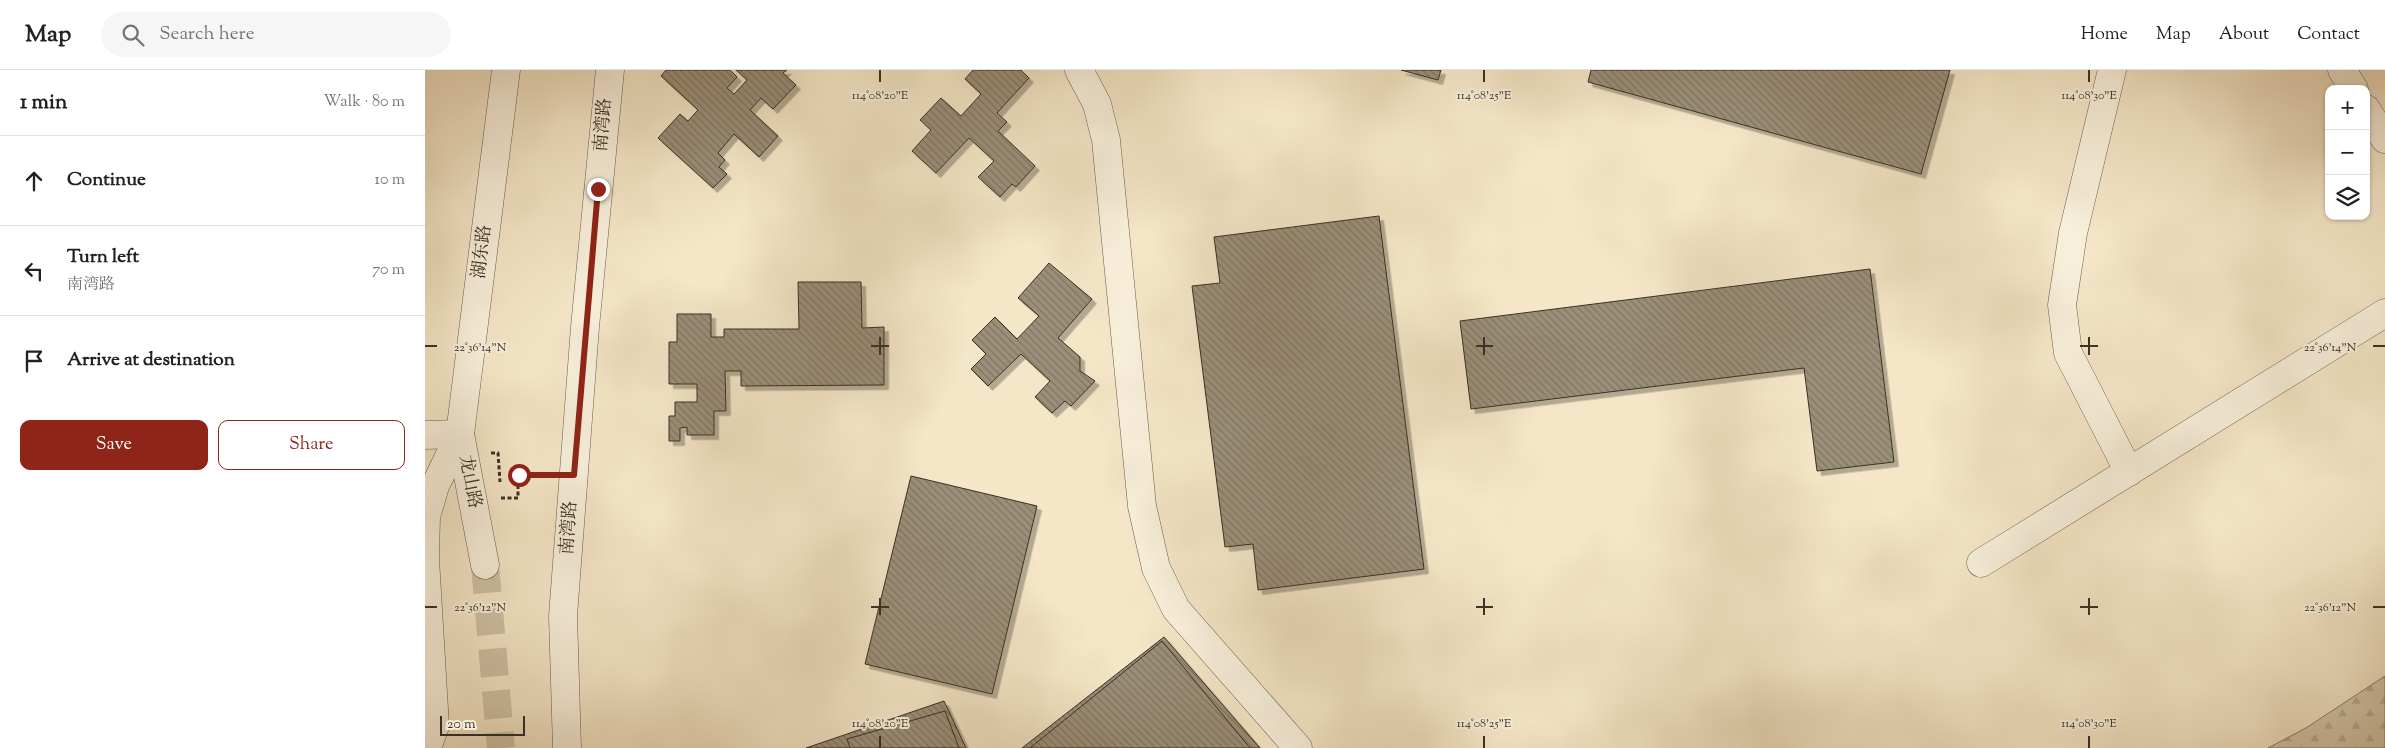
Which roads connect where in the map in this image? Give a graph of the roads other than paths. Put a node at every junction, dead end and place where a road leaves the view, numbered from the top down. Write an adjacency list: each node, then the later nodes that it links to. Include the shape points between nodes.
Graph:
1 (506, 70): 11 (street, 湖东路)
2 (609, 70): 18 (street, 南湾路, via 563,616)
3 (1079, 70): 19 (street, via 1097,104 1105,140 1142,506 1157,568 1177,609)
4 (2112, 70): 12 (street, via 2073,233 2062,305 2068,353)
5 (2342, 70): 6 (street)
6 (2351, 85)
7 (2370, 115): 8 (street)
8 (2385, 139)
9 (2385, 313): 12 (street)
10 (425, 435): 11 (street, 龙山路)
11 (461, 443): 13 (street, via 435,486 426,517); 16 (street, 龙山路)
12 (2129, 472): 15 (street)
13 (425, 554)
14 (425, 559): 17 (street, via 435,726)
15 (1981, 563)
16 (485, 565)
17 (427, 748)
18 (567, 748)
19 (1298, 748)

